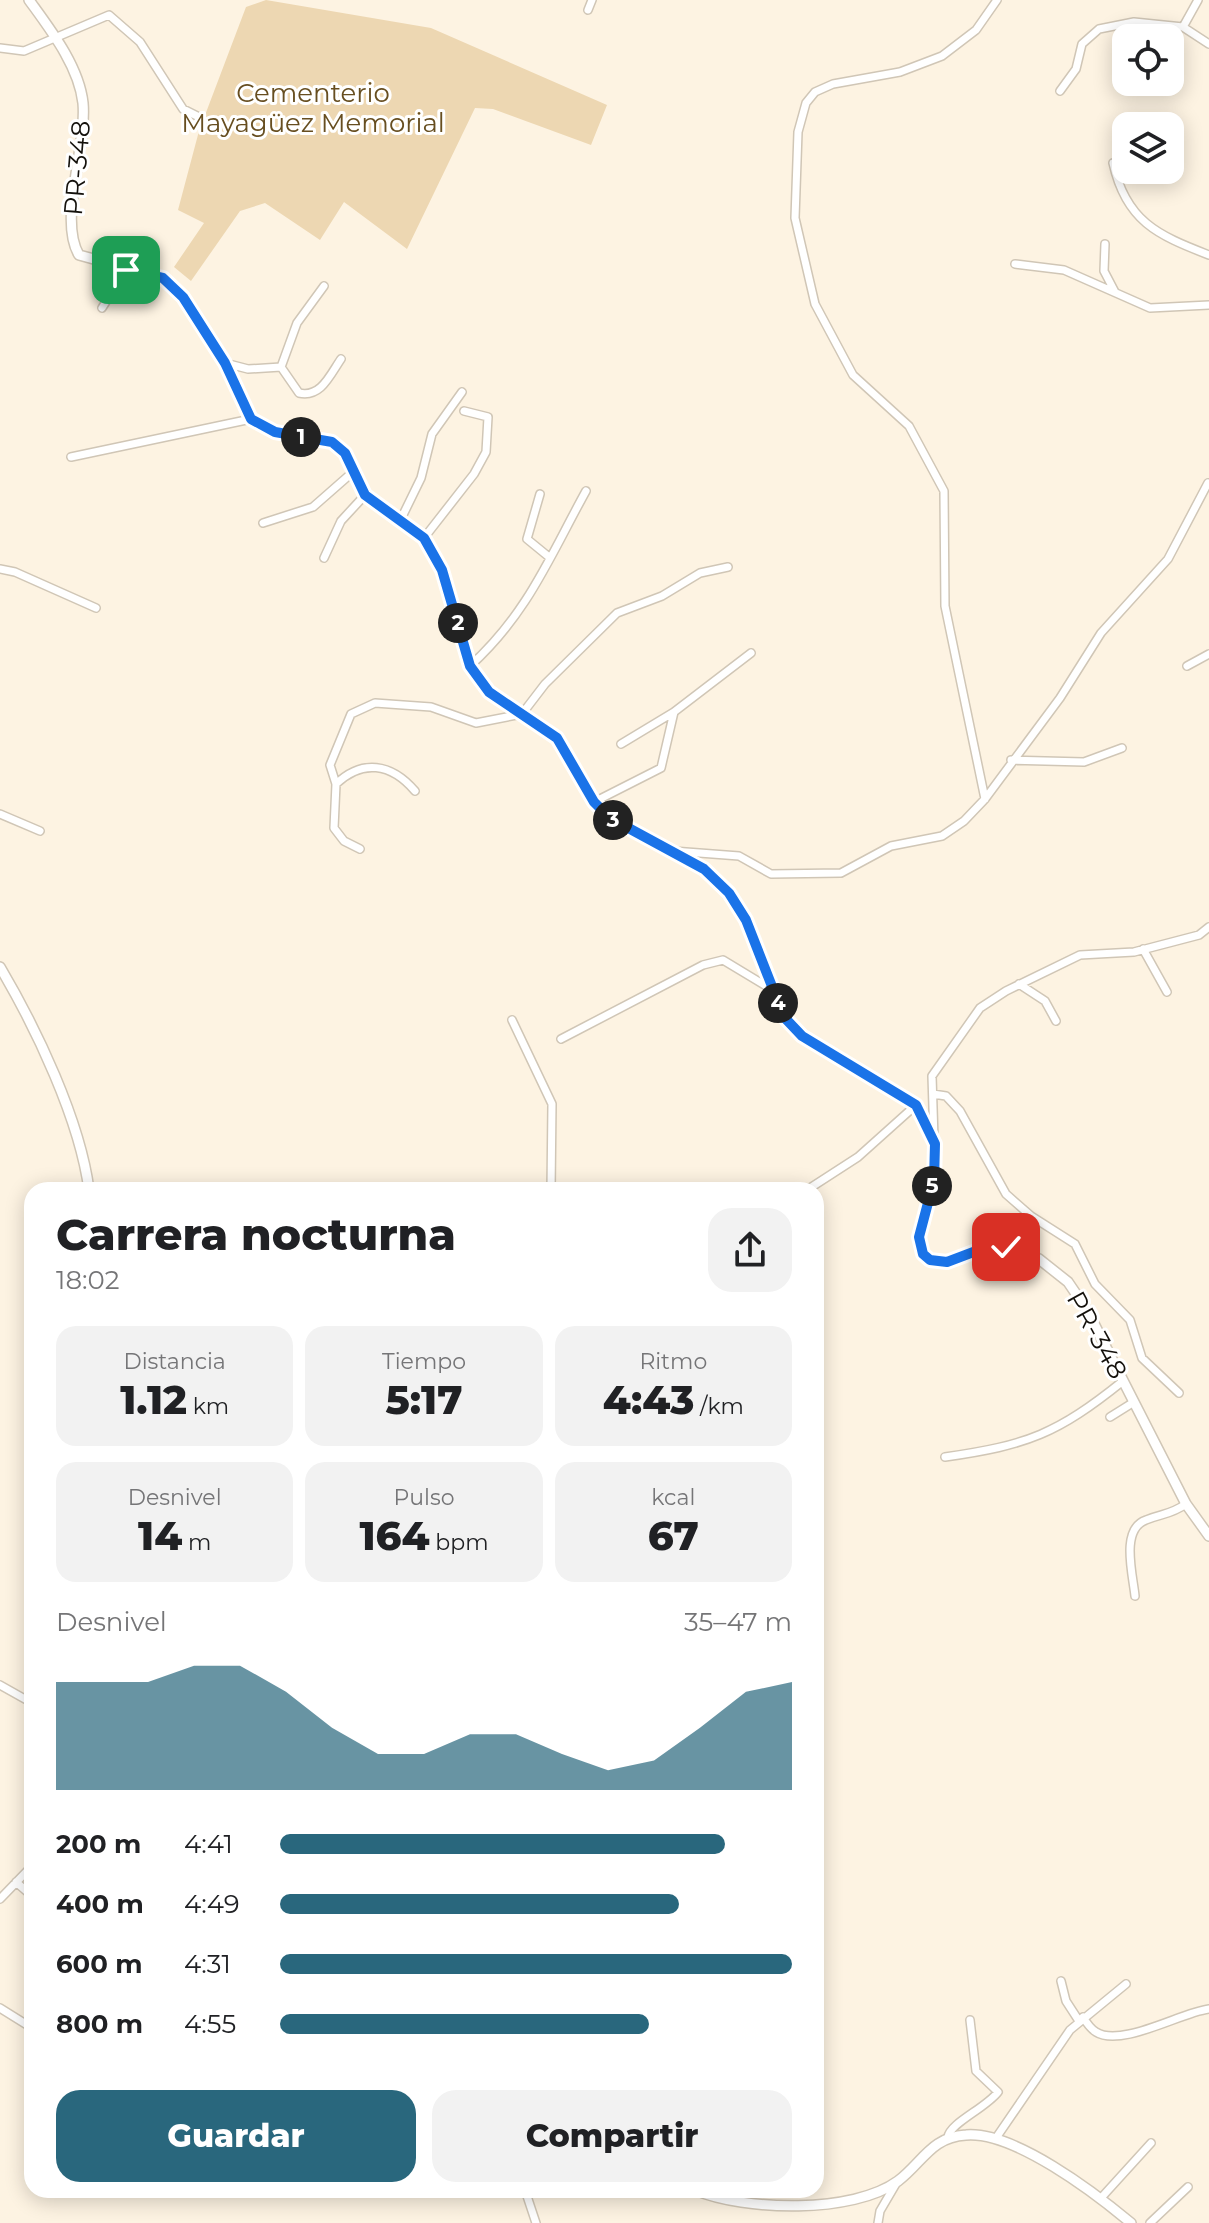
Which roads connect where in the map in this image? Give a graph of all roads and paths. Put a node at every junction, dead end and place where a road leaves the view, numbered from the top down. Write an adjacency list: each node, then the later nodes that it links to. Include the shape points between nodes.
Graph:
1 (29, 0): 11 (street, PR-348 / PR-348)
2 (592, 0): 5 (street)
3 (997, 0): 56 (street, via 976,30 942,56 815,92 798,132 795,218 815,304 853,375 909,426 944,491 945,606)
4 (1198, 0): 8 (street)
5 (588, 10)
6 (1124, 24): 7 (street)
7 (1154, 24)
8 (1184, 25)
9 (1112, 26): 14 (street, via 1099,29 1082,44 1076,69)
10 (1184, 28): 12 (street)
11 (55, 38): 13 (street, via 24,51); 15 (street, via 109,15 140,42 183,109); 20 (street, PR-348 / PR-348, via 78,80 83,102 84,143 72,243 79,255)
12 (1209, 44)
13 (0, 48)
14 (1060, 91)
15 (197, 116)
16 (1118, 184): 18 (street, via 1132,211 1165,238)
17 (1105, 244): 22 (street, via 1104,271)
18 (1209, 255)
19 (1015, 264): 22 (street, via 1064,270)
20 (126, 270): 24 (street); 26 (street, PR-348 / PR-348, via 163,278 173,287)
21 (324, 286): 27 (street, via 297,323)
22 (1115, 292): 23 (street, via 1150,308)
23 (1209, 305)
24 (102, 308)
25 (341, 359): 27 (street, via 321,389 308,395 299,393)
26 (225, 363): 27 (street, via 248,369); 30 (street, PR-348 / PR-348)
27 (281, 367)
28 (462, 392): 37 (street, via 432,434 421,478)
29 (464, 411): 39 (street, via 488,417 486,452)
30 (251, 419): 31 (street); 32 (street, via 275,432 332,442)
31 (71, 457)
32 (354, 471): 36 (street); 38 (street, via 313,507)
33 (1208, 483): 53 (street, via 1168,559 1101,633 1060,698)
34 (586, 491): 40 (street)
35 (540, 494): 40 (street, via 527,539)
36 (365, 495): 37 (street); 41 (street, via 341,521)
37 (401, 519): 39 (street)
38 (263, 523)
39 (424, 538): 47 (street, via 442,570)
40 (549, 557): 47 (street, via 530,598)
41 (324, 558)
42 (728, 567): 50 (street, via 700,573 662,596 617,613)
43 (0, 569): 44 (street)
44 (96, 608)
45 (751, 653): 49 (street)
46 (1209, 654): 48 (street)
47 (470, 666): 50 (street, via 489,692)
48 (1187, 666)
49 (674, 712): 51 (street); 57 (street, via 661,768)
50 (522, 714): 54 (street, via 476,723 431,707 375,703 351,714 330,765); 57 (street, via 557,738)
51 (621, 744)
52 (1116, 747): 53 (street, via 1084,762)
53 (1011, 760): 56 (street)
54 (336, 784): 55 (street, via 351,769 370,766); 60 (street, via 334,828)
55 (415, 791)
56 (985, 799): 61 (street, via 942,836 891,846 841,873 771,874 739,856)
57 (594, 802): 61 (street, via 610,818)
58 (0, 814): 59 (street)
59 (40, 831)
60 (360, 849)
61 (673, 851): 66 (street, via 704,869 729,893 746,920)
62 (1209, 927): 63 (street, via 1199,935)
63 (1143, 949): 65 (street, via 1080,955); 67 (street)
64 (0, 967): 74 (street, via 31,1020)
65 (1019, 984): 69 (street, via 1045,1001); 71 (street, via 980,1008 940,1060 932,1076)
66 (771, 989): 70 (street, via 723,960 703,965); 72 (street, via 784,1017 802,1036)
67 (1167, 992)
68 (512, 1020): 75 (street, via 552,1104)
69 (1056, 1021)
70 (561, 1039)
71 (933, 1094): 73 (street); 78 (street, via 946,1096 960,1111 1006,1194 1075,1244 1095,1284 1130,1320 1142,1358)
72 (916, 1105): 73 (street, PR-348 / PR-348); 76 (street, via 858,1157)
73 (935, 1144): 77 (street, PR-348 / PR-348, via 934,1180 919,1237 923,1254 947,1262 984,1248 1006,1247 1039,1259 1068,1282)
74 (88, 1182)
75 (551, 1182)
76 (819, 1182)
77 (1123, 1381): 79 (street, PR-348 / PR-348); 81 (street, via 1081,1414 1030,1441)
78 (1179, 1393)
79 (1134, 1402): 80 (street); 82 (street, PR-348 / PR-348)
80 (1110, 1417)
81 (945, 1457)
82 (1186, 1504): 83 (street, PR-348 / PR-348); 84 (street, via 1168,1516 1144,1520 1134,1530 1130,1547)
83 (1209, 1536)
84 (1135, 1596)
85 (0, 1685): 86 (street)
86 (24, 1698)
87 (24, 1874): 88 (street)
88 (16, 1882): 89 (street); 90 (street)
89 (24, 1889)
90 (0, 1899)
91 (1061, 1981): 95 (street, via 1066,2001)
92 (1126, 1984): 95 (street)
93 (0, 2008): 97 (street)
94 (1209, 2009): 95 (street, via 1110,2036)
95 (1081, 2019): 99 (street)
96 (970, 2020): 98 (street, via 976,2071 998,2092 952,2126)
97 (24, 2023)
98 (948, 2137): 99 (street); 101 (street, via 931,2146)
99 (996, 2138): 105 (street)
100 (1151, 2143): 105 (street)
101 (898, 2180): 104 (street, via 843,2202 763,2204); 107 (street)
102 (1188, 2187): 109 (street)
103 (528, 2198): 106 (street)
104 (724, 2198)
105 (1101, 2198): 108 (street)
106 (536, 2223)
107 (878, 2223)
108 (1131, 2223)
109 (1150, 2223)

